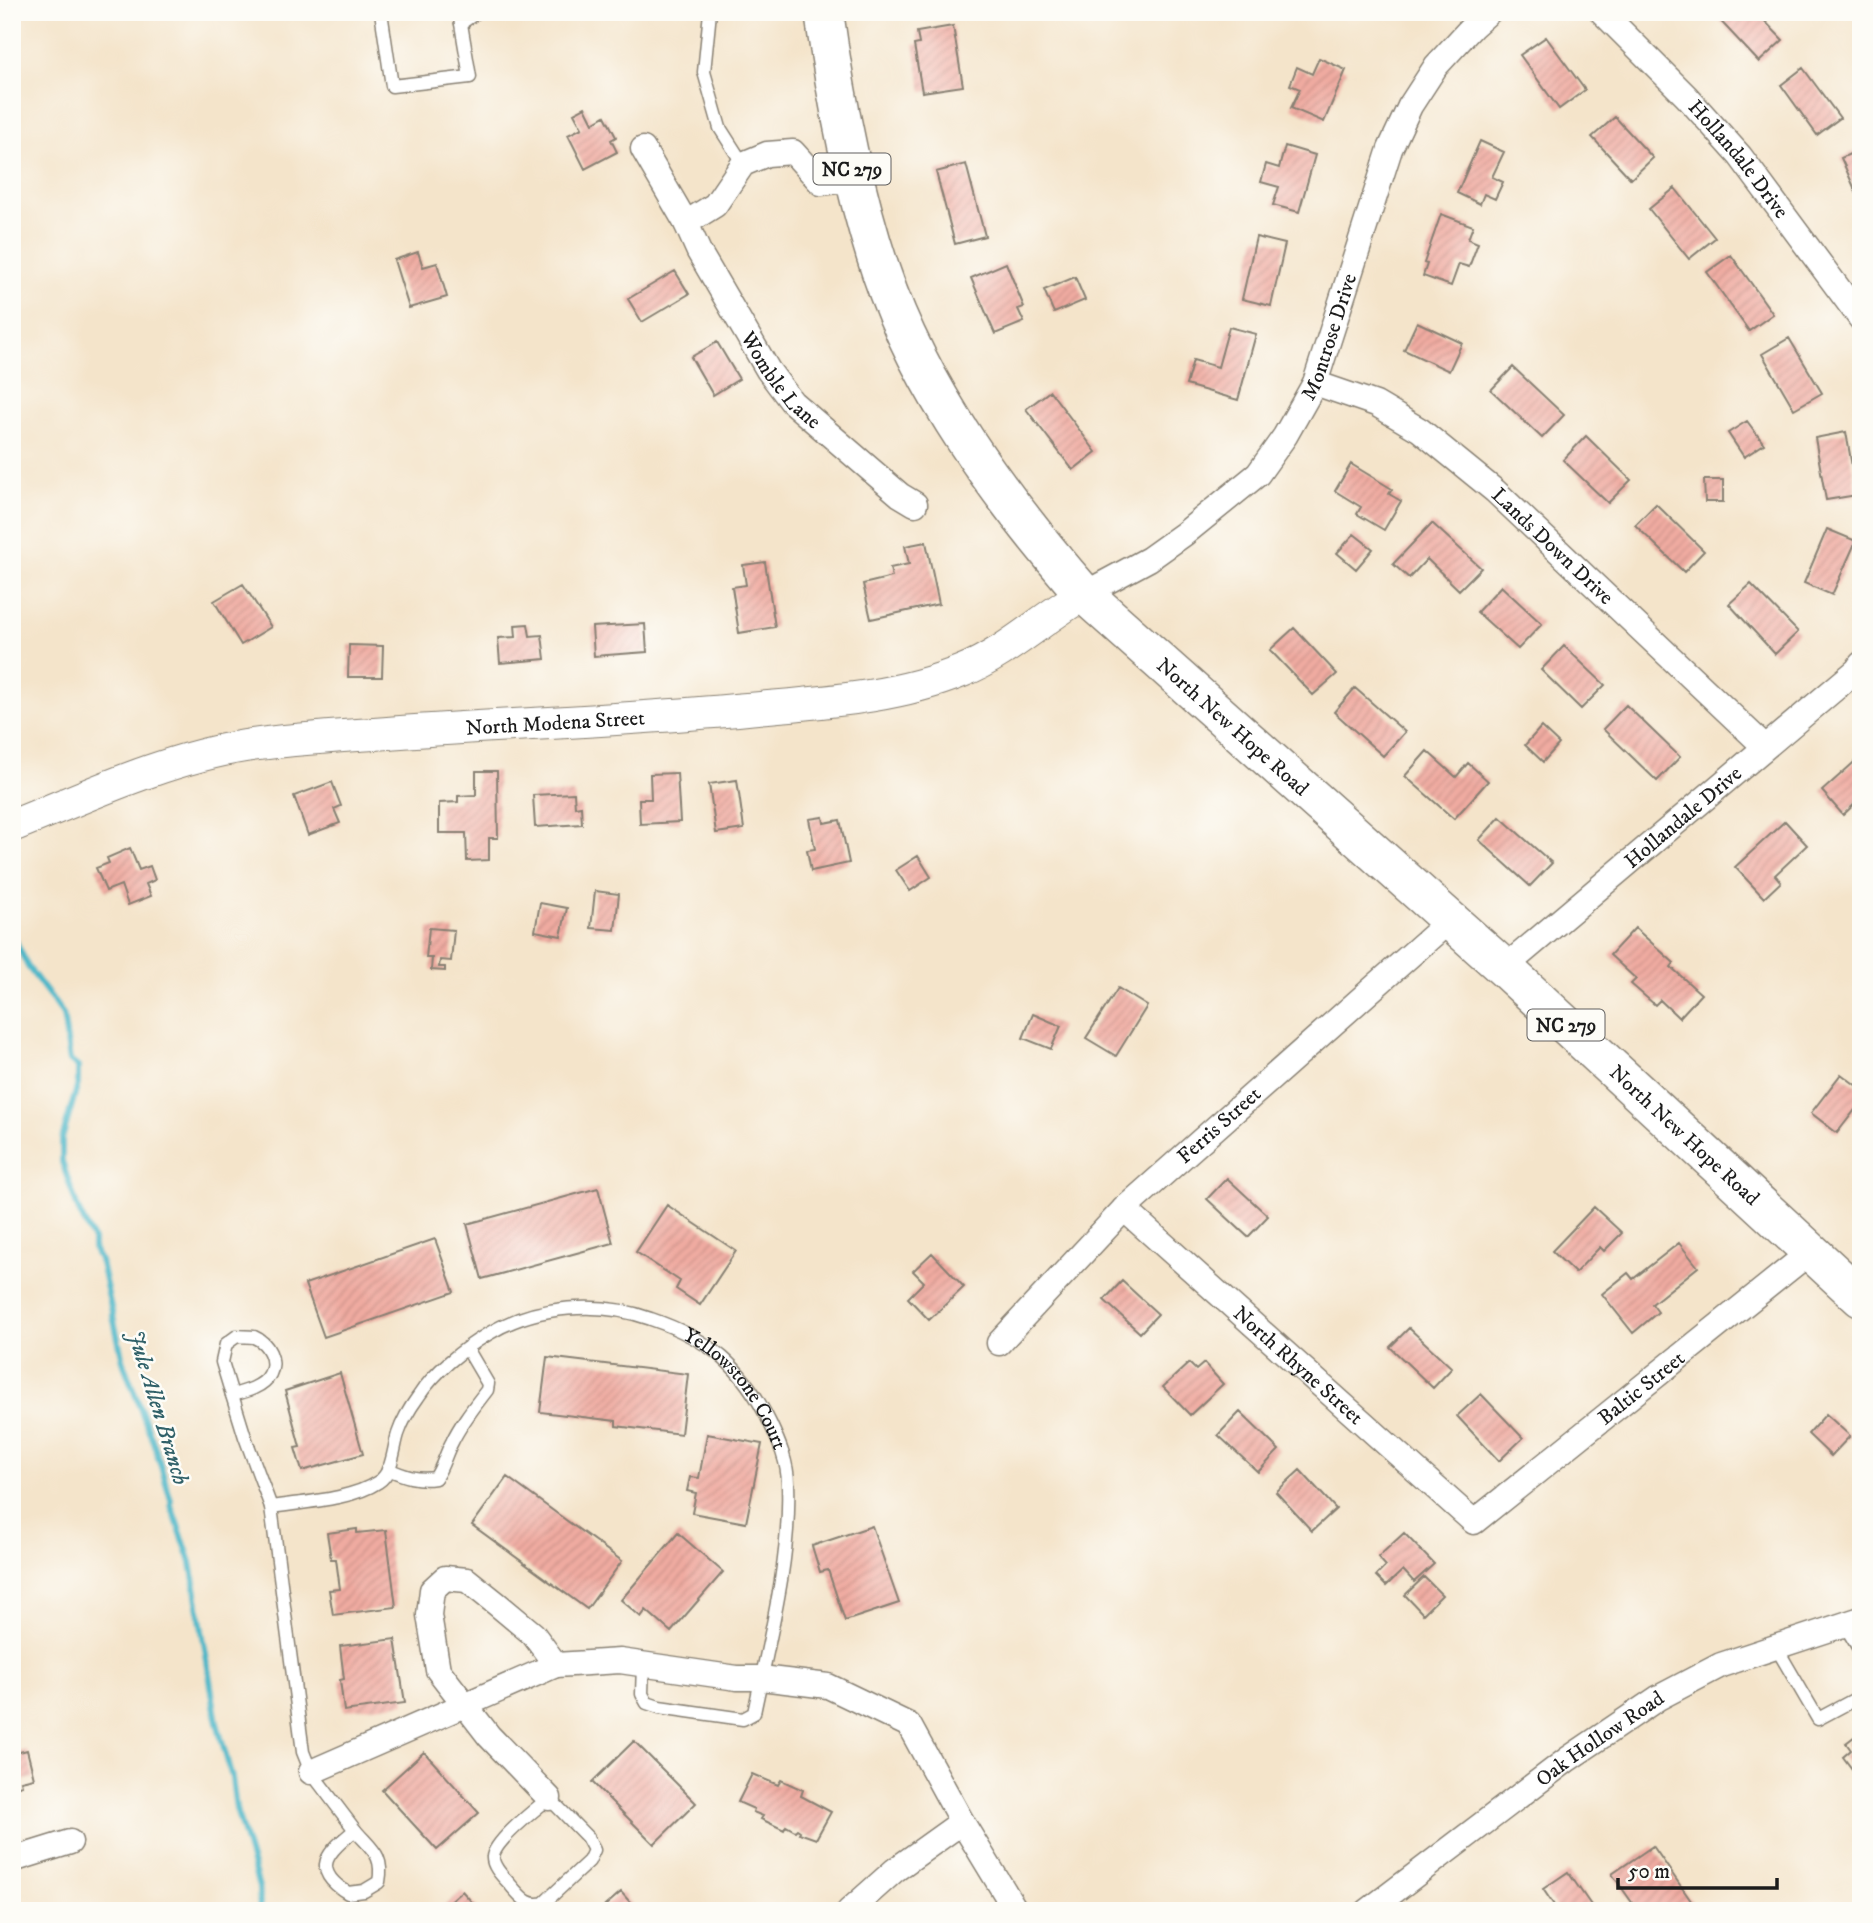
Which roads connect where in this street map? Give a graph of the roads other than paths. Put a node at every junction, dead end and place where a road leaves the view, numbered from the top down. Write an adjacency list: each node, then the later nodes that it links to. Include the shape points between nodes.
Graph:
1 (381, 12): 7 (lane, via 392,86 470,76)
2 (477, 12): 7 (lane)
3 (710, 12): 9 (lane, via 704,72 720,128)
4 (824, 12): 10 (main road, North New Hope Road / NC 279)
5 (1489, 12): 13 (street, Montrose Drive, via 1436,66 1409,106 1390,149)
6 (1602, 12): 12 (street, Hollandale Drive, via 1740,156)
7 (460, 18)
8 (643, 149): 11 (street, Womble Lane)
9 (743, 164): 10 (street, via 767,154 793,152 821,183); 11 (street, via 715,205)
10 (854, 179): 15 (main road, North New Hope Road / NC 279, via 881,274 934,388 999,489)
11 (686, 223): 14 (street, Womble Lane, via 768,370 792,402)
12 (1861, 319)
13 (1315, 383): 15 (street, Montrose Drive, via 1258,474 1149,559); 17 (street, Lands Down Drive, via 1376,404 1420,430 1495,491)
14 (915, 504)
15 (1084, 594): 18 (street, North Modena Street, via 1010,646 962,671 908,688 848,700 681,715 244,746 178,762); 19 (main road, North New Hope Road / NC 279)
16 (1859, 669): 17 (street, Hollandale Drive)
17 (1764, 747): 20 (street, Hollandale Drive)
18 (12, 826)
19 (1450, 920): 20 (main road, North New Hope Road / NC 279); 21 (street, Ferris Street)
20 (1504, 968): 22 (main road, North New Hope Road / NC 279)
21 (1124, 1209): 24 (street, Ferris Street); 29 (street, North Rhyne Street)
22 (1810, 1252): 23 (main road, North New Hope Road / NC 279); 29 (street, Baltic Street)
23 (1861, 1298)
24 (999, 1343)
25 (468, 1350): 27 (lane, Yellowstone Court, via 443,1368 418,1396 398,1432); 27 (lane, via 488,1390 463,1422 435,1479 404,1476); 35 (lane, Yellowstone Court, via 489,1333 538,1312 585,1308 634,1312 678,1328 715,1351 745,1378 779,1442 788,1481 782,1569)
26 (232, 1395): 26 (lane, via 222,1362 226,1344 237,1336 253,1337 273,1360 270,1376 258,1386); 28 (lane)
27 (388, 1469): 28 (lane, via 381,1481 352,1493)
28 (271, 1507): 38 (lane, via 303,1752)
29 (1474, 1522)
30 (1853, 1621): 31 (street, Oak Hollow Road); 32 (lane)
31 (1776, 1647): 36 (lane, via 1818,1719); 46 (street, Oak Hollow Road, via 1721,1665 1658,1698 1568,1759)
32 (1861, 1652)
33 (643, 1664): 34 (street); 35 (street); 35 (lane, Yellowstone Court, via 642,1694 647,1703 706,1715 743,1719 754,1713)
34 (556, 1665): 37 (street); 37 (street, via 533,1634 467,1580 445,1578 432,1590 433,1648 438,1670)
35 (761, 1678): 40 (street, via 828,1686 909,1725)
36 (1861, 1696)
37 (465, 1704): 38 (street); 39 (street)
38 (311, 1772): 41 (lane)
39 (548, 1798): 39 (lane, via 497,1846 493,1858 525,1902 537,1905 589,1861 594,1850)
40 (962, 1822): 44 (street, via 895,1870); 45 (street)
41 (355, 1830): 41 (lane, via 327,1858 333,1884 348,1893 379,1882 382,1866)
42 (70, 1842): 43 (street)
43 (12, 1860)
44 (849, 1911)
45 (1016, 1911)
46 (1368, 1911)

